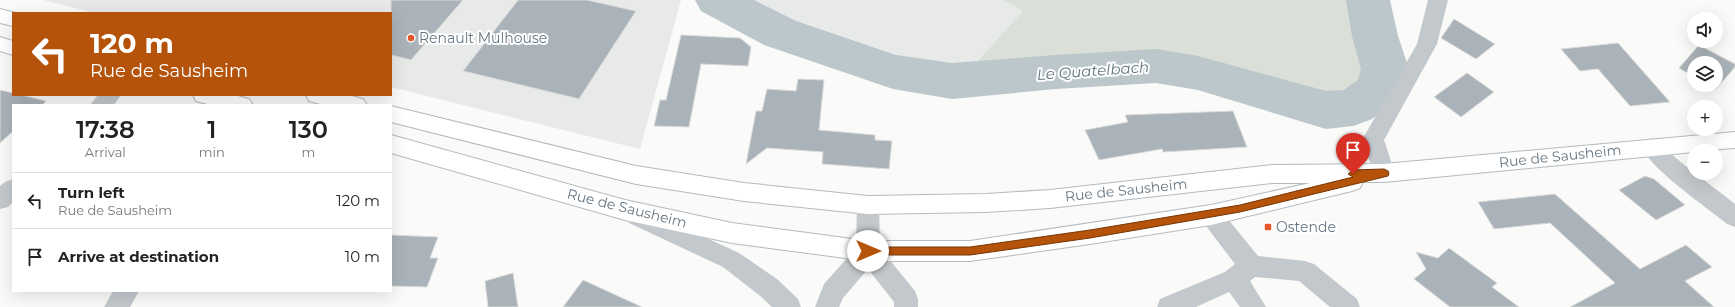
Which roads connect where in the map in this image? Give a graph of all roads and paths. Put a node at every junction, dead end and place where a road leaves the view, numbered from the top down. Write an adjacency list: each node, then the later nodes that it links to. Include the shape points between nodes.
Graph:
1 (1438, 0): 16 (street, via 1427,44 1373,140)
2 (0, 16): 3 (main road)
3 (12, 19)
4 (0, 44): 5 (main road)
5 (12, 48)
6 (110, 96): 9 (street)
7 (206, 96): 10 (main road)
8 (320, 96): 11 (main road)
9 (102, 104)
10 (238, 104)
11 (352, 104)
12 (392, 114): 19 (main road, Rue de Sausheim, via 636,175 744,192)
13 (1735, 140): 15 (main road, Rue de Sausheim)
14 (392, 144): 20 (main road, Rue de Sausheim)
15 (1652, 147): 16 (main road, Rue de Sausheim); 22 (street)
16 (1384, 173): 19 (main road, Rue de Sausheim, via 1273,174 1050,199); 21 (main road, Rue de Sausheim, via 1326,189)
17 (12, 189): 18 (street)
18 (0, 200)
19 (868, 205): 23 (street)
20 (625, 210): 23 (main road, Rue de Sausheim, via 732,233); 27 (street, via 731,260 768,287)
21 (1211, 214): 23 (main road, Rue de Sausheim, via 970,251); 24 (street)
22 (1735, 217)
23 (868, 251): 28 (street, via 834,292); 29 (street, via 906,299)
24 (1242, 273): 30 (street); 31 (street); 32 (street, via 1305,271)
25 (126, 292): 26 (street)
26 (116, 307)
27 (789, 307)
28 (827, 307)
29 (906, 307)
30 (1169, 307)
31 (1254, 307)
32 (1348, 307)

